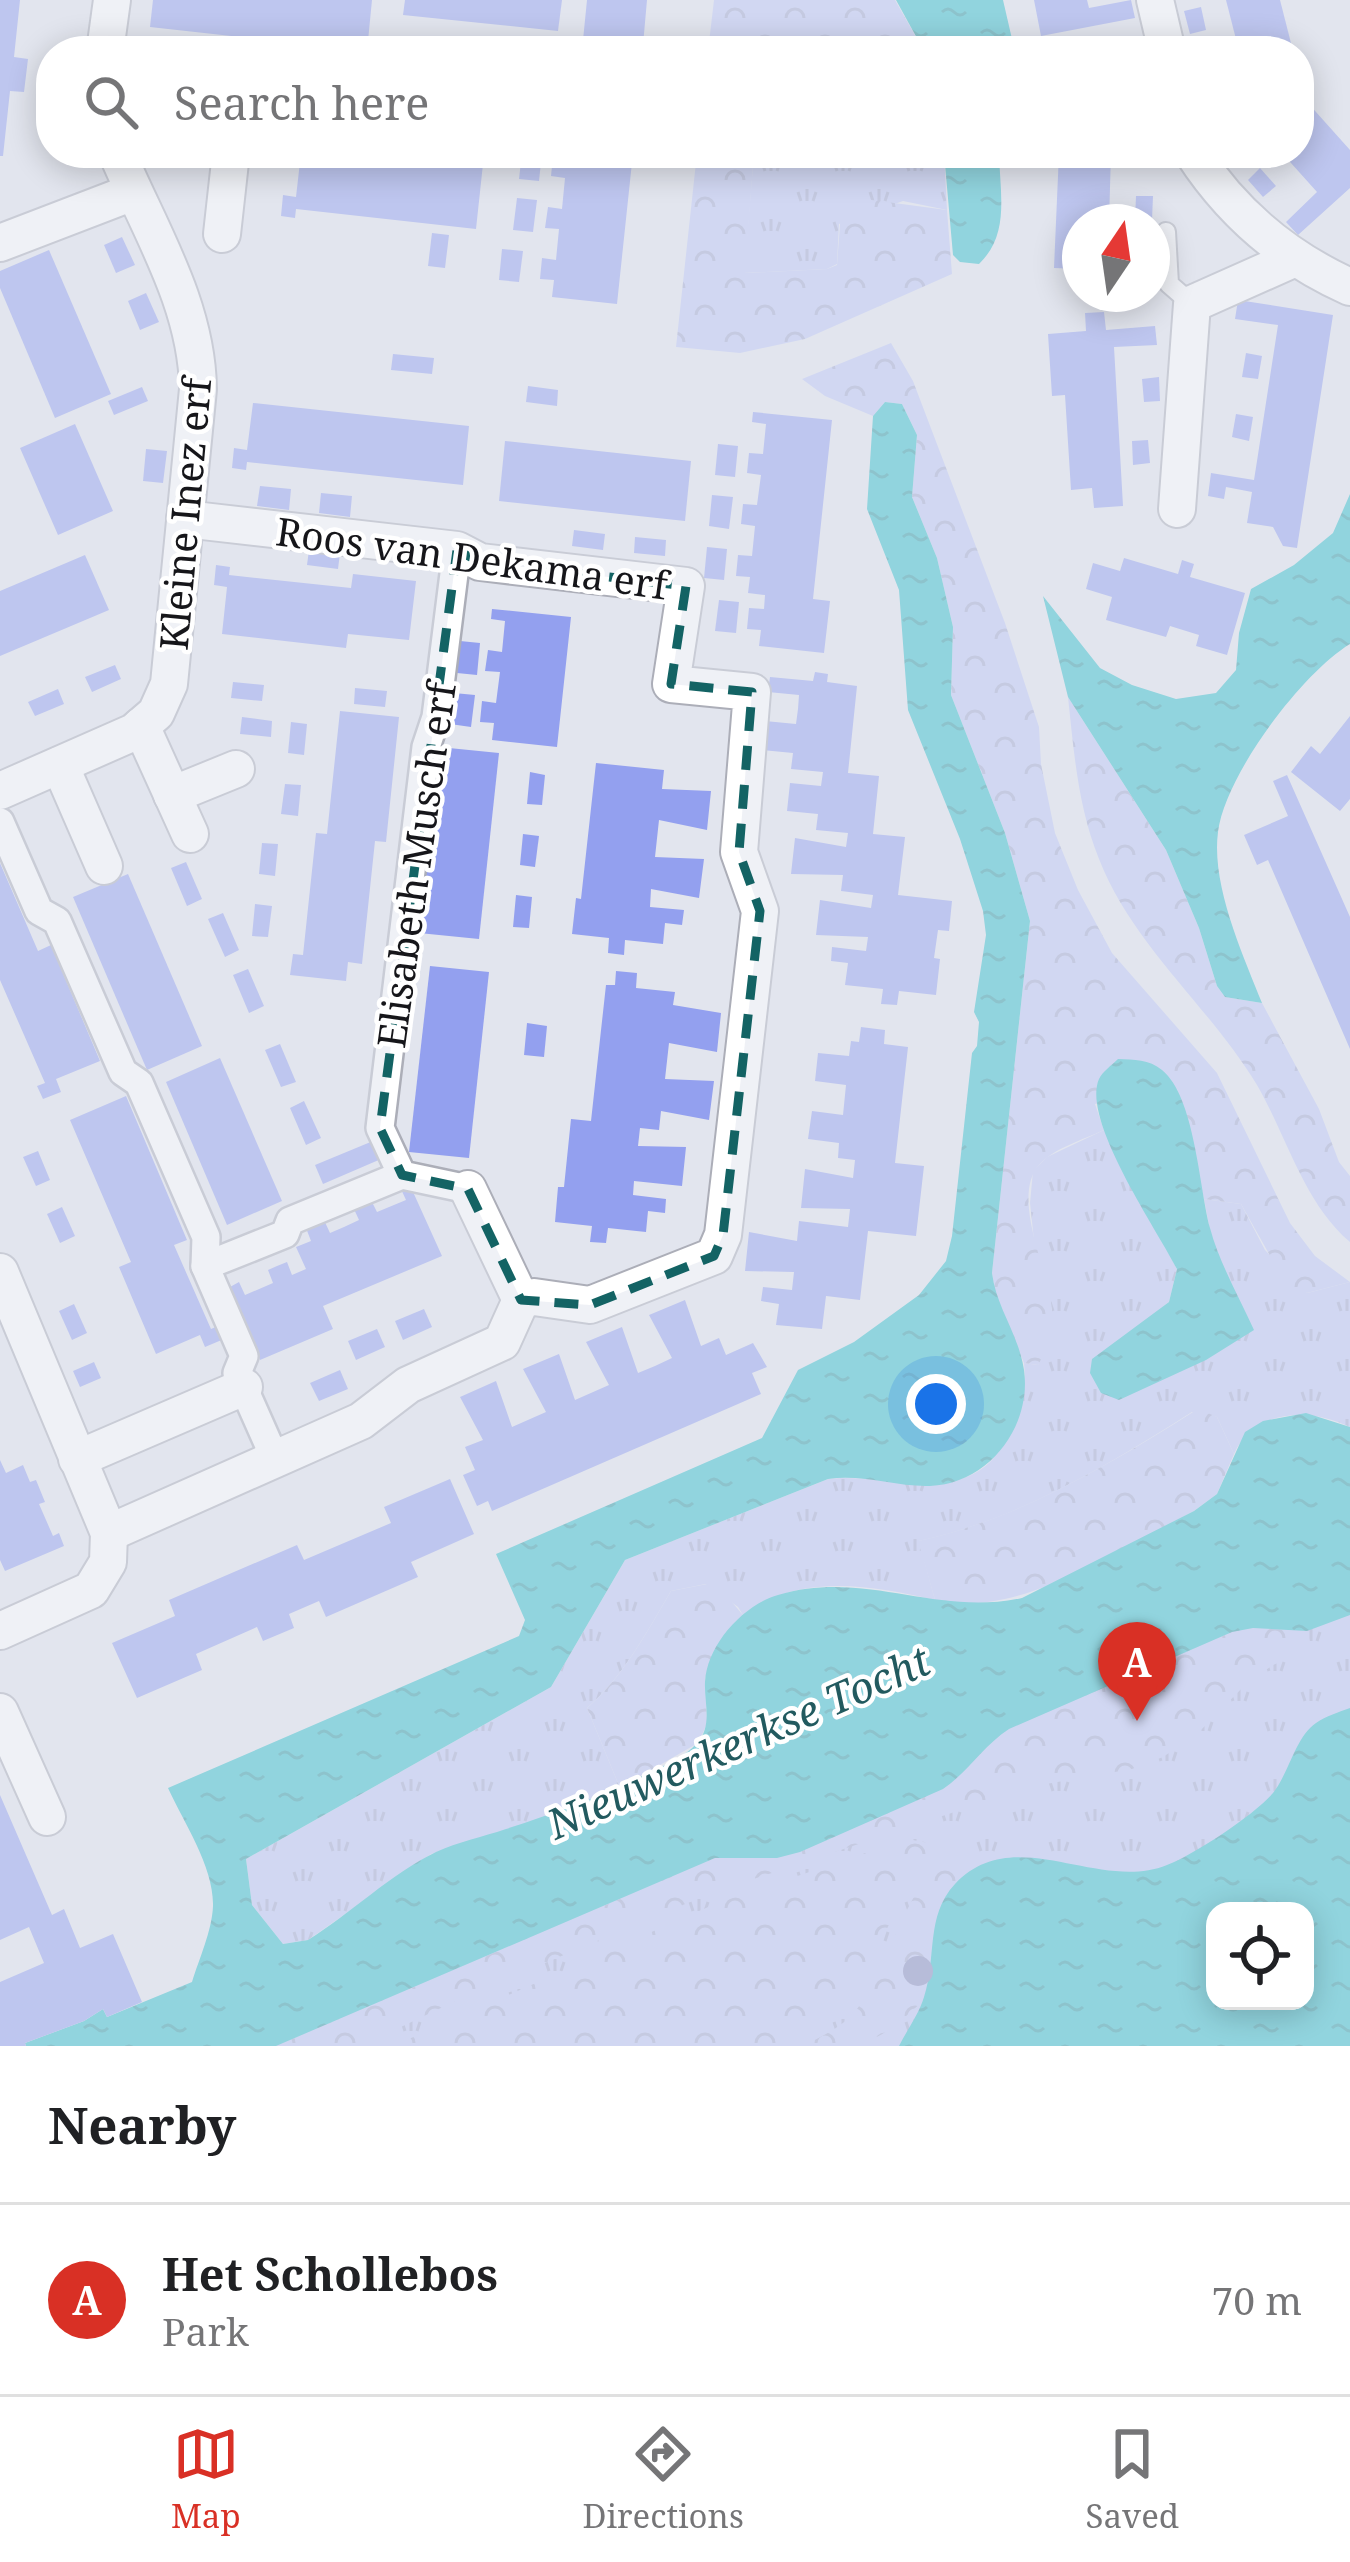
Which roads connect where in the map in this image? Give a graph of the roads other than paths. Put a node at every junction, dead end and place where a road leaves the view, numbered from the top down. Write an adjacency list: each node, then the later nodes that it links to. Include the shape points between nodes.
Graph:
1 (112, 0): 3 (street)
2 (1155, 0): 4 (street)
3 (107, 36)
4 (1163, 36)
5 (123, 168): 8 (street, Kleine Inez erf)
6 (229, 168): 9 (street)
7 (1203, 168): 11 (street)
8 (133, 191): 10 (street); 16 (street, Kleine Inez erf, via 189,316 198,356)
9 (222, 234)
10 (0, 243)
11 (1301, 264): 13 (street); 14 (street)
12 (1170, 285): 14 (lane)
13 (1350, 287)
14 (1192, 304): 15 (street)
15 (1177, 509)
16 (185, 519): 17 (street, Roos van Dekama erf); 18 (street, Kleine Inez erf, via 170,684)
17 (457, 550): 26 (street, Elisabeth Musch erf, via 380,1128); 30 (street, Roos van Dekama erf, via 480,562 686,586 671,684 752,692 739,852 760,910 722,1235 714,1256 590,1305)
18 (141, 726): 19 (street); 22 (street)
19 (60, 765): 21 (street); 25 (street)
20 (236, 769): 22 (street)
21 (0, 790)
22 (172, 795): 24 (street)
23 (0, 822): 28 (street, via 39,911 57,921 122,1072 140,1083 206,1237)
24 (190, 834)
25 (104, 866)
26 (402, 1175): 27 (street); 28 (street)
27 (468, 1189): 30 (street)
28 (206, 1266): 31 (street, via 244,1356 237,1372)
29 (0, 1272): 32 (street)
30 (521, 1300): 33 (street, via 502,1342 408,1384 362,1421)
31 (244, 1387): 32 (street); 33 (street)
32 (77, 1459): 34 (street)
33 (276, 1461): 34 (street)
34 (109, 1533): 35 (street, via 108,1562 92,1591)
35 (0, 1631)
36 (0, 1712): 37 (street)
37 (47, 1817)

